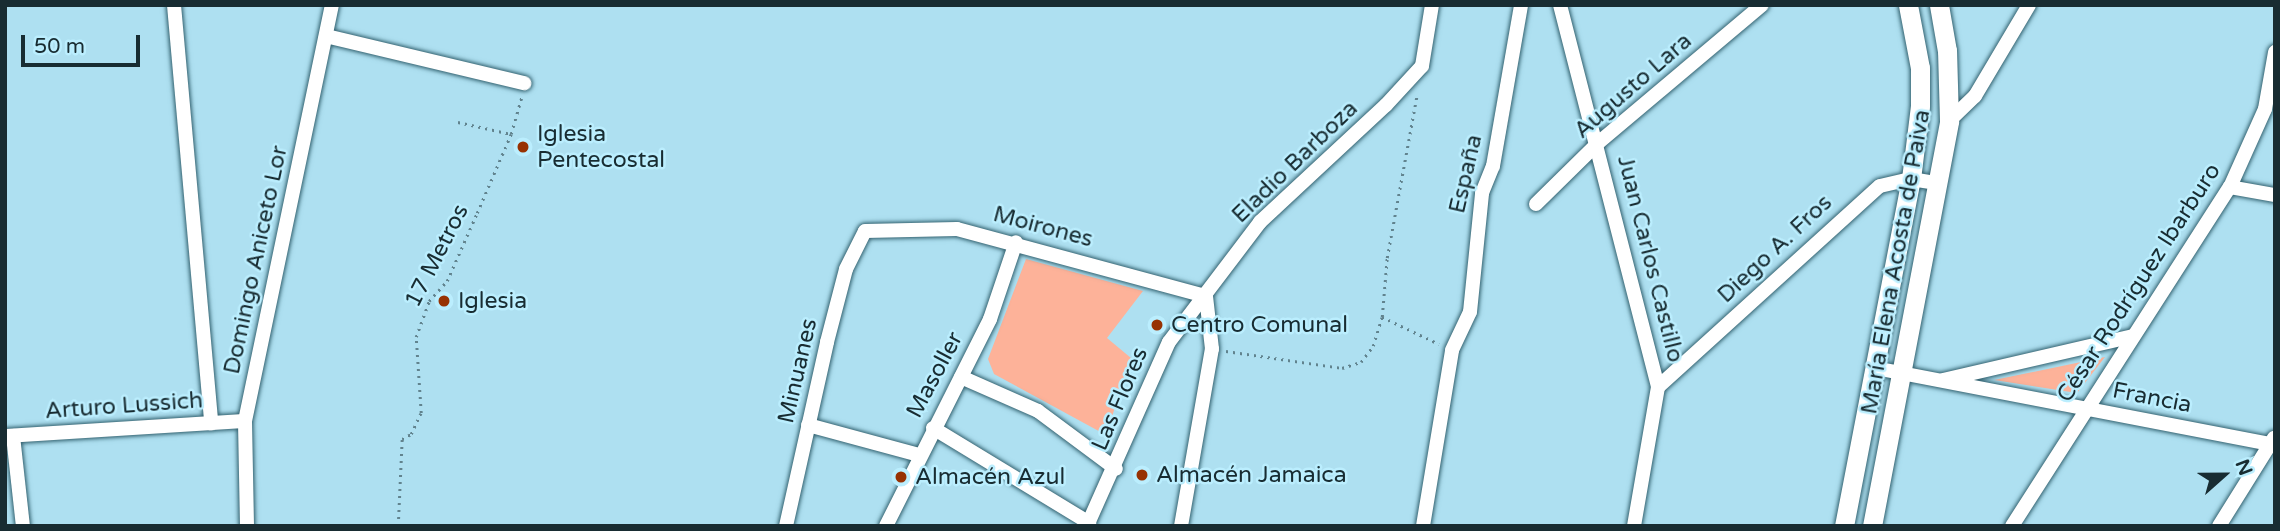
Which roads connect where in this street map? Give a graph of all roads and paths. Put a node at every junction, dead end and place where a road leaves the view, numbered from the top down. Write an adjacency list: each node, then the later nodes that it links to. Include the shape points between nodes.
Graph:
1 (174, 5): 37 (street)
2 (332, 5): 10 (street, Domingo Aniceto Lor)
3 (1432, 5): 25 (street, Eladio Barboza, via 1422,66 1387,105 1259,222)
4 (1521, 5): 29 (street, España, via 1493,166 1482,193 1470,312)
5 (1560, 5): 17 (street, Juan Carlos Castillo)
6 (1762, 5): 17 (street, Augusto Lara)
7 (1908, 5): 18 (street, María Elena Acosta de Paiva, via 1920,68)
8 (1938, 5): 14 (street, María Elena Acosta de Paiva, via 1947,51)
9 (2029, 5): 14 (street, via 1975,96)
10 (326, 36): 12 (street); 36 (street, Domingo Aniceto Lor)
11 (2275, 52): 20 (street, César Rodríguez Ibarburo, via 2265,109)
12 (524, 83): 16 (path, 17 Metros)
13 (1417, 93): 26 (path, via 1387,258)
14 (1949, 121): 19 (street, María Elena Acosta de Paiva)
15 (458, 122): 16 (path)
16 (511, 134): 47 (path, 17 Metros, via 447,281 429,301 416,337 421,413 411,434 402,439)
17 (1598, 144): 22 (street, Augusto Lara); 34 (street, Juan Carlos Castillo)
18 (1911, 179): 19 (street, Diego A. Fros); 30 (street, María Elena Acosta de Paiva); 34 (street, Diego A. Fros, via 1880,186 1857,203)
19 (1937, 183): 31 (street, María Elena Acosta de Paiva)
20 (2230, 187): 21 (street); 27 (street, César Rodríguez Ibarburo)
21 (2275, 195)
22 (1536, 204)
23 (865, 231): 24 (street, Moirones, via 957,229); 38 (street, Minuanes, via 846,270)
24 (1016, 242): 25 (street, Moirones); 32 (street, Masoller, via 990,319)
25 (1206, 296): 28 (street); 43 (street, Las Flores, via 1169,342 1150,377)
26 (1382, 317): 28 (path, via 1373,346 1362,362 1342,368); 29 (path)
27 (2133, 337): 33 (street, Francia); 35 (street, César Rodríguez Ibarburo)
28 (1212, 349): 50 (street)
29 (1452, 350): 51 (street, España)
30 (1875, 368): 31 (street, Francia); 53 (street, María Elena Acosta de Paiva)
31 (1902, 374): 33 (street, Francia); 54 (street, María Elena Acosta de Paiva)
32 (961, 377): 39 (street, Masoller); 43 (street, via 1038,411)
33 (1938, 381): 35 (street, Francia)
34 (1658, 387): 52 (street, Juan Carlos Castillo)
35 (2084, 409): 41 (street, Francia); 55 (street, César Rodríguez Ibarburo)
36 (245, 421): 37 (street, Arturo Lussich); 46 (street, Domingo Aniceto Lor)
37 (211, 423): 40 (street, Arturo Lussich)
38 (808, 425): 42 (street); 48 (street, Minuanes)
39 (933, 428): 42 (street, Masoller); 44 (street)
40 (9, 436): 45 (street)
41 (2274, 442): 56 (street)
42 (919, 455): 49 (street, Masoller)
43 (1116, 469): 44 (street, Las Flores)
44 (1088, 524)
45 (23, 526)
46 (247, 526)
47 (398, 526)
48 (786, 526)
49 (886, 526)
50 (1181, 526)
51 (1423, 526)
52 (1633, 526)
53 (1844, 526)
54 (1872, 526)
55 (2012, 526)
56 (2219, 526)

